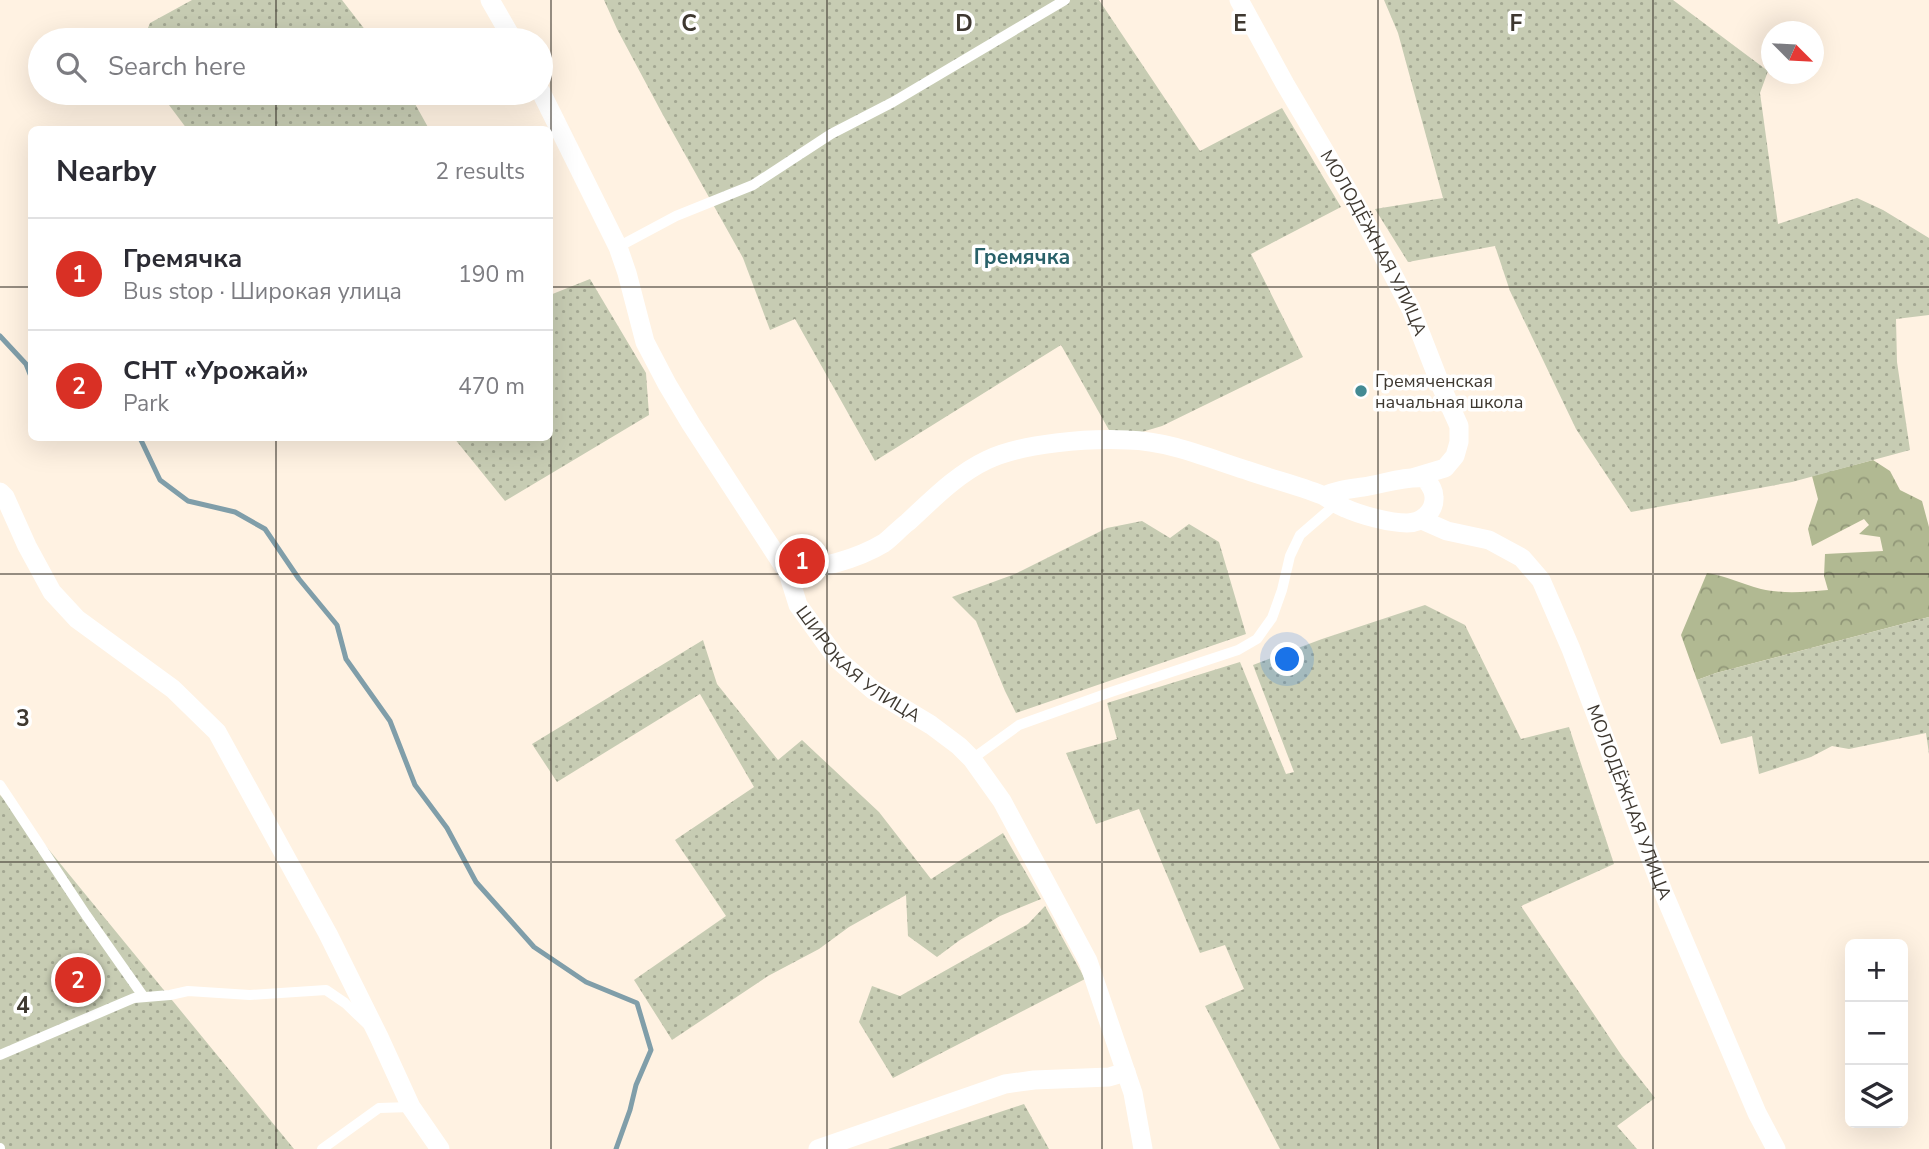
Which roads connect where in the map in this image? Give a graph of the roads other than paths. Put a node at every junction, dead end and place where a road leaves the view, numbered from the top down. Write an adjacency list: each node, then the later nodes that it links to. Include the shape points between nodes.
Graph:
1 (491, 0): 4 (street)
2 (1065, 0): 6 (lane, via 831,134 753,185 676,216)
3 (1239, 0): 7 (street, МОЛОДЁЖНАЯ УЛИЦА, via 1411,309 1459,426 1455,456 1445,468)
4 (506, 28)
5 (547, 105): 6 (street, ШИРОКАЯ УЛИЦА)
6 (618, 247): 11 (street, ШИРОКАЯ УЛИЦА, via 645,342 691,424)
7 (1415, 477): 9 (street, МОЛОДЁЖНАЯ УЛИЦА, via 1335,491); 10 (street, via 1425,478 1434,499)
8 (0, 492): 15 (street, via 52,592 77,619 173,689 217,733)
9 (1330, 500): 10 (street, via 1383,519); 11 (street, via 1153,443 1054,443 988,459 959,477 885,542 860,555); 12 (lane, via 1300,535 1272,618 1257,639 1238,650 1019,725)
10 (1422, 520): 23 (street, МОЛОДЁЖНАЯ УЛИЦА, via 1489,540 1522,558 1541,580 1572,649 1664,894)
11 (788, 573): 12 (street, ШИРОКАЯ УЛИЦА, via 798,604 837,659)
12 (972, 759): 17 (street, ШИРОКАЯ УЛИЦА, via 1002,801 1088,961)
13 (0, 786): 14 (lane)
14 (143, 996): 15 (lane, via 188,991 250,995 326,990); 16 (lane)
15 (379, 1037): 18 (street)
16 (0, 1055)
17 (1126, 1072): 21 (street, via 1005,1084); 22 (street, ШИРОКАЯ УЛИЦА)
18 (411, 1107): 19 (lane, via 379,1108); 20 (street)
19 (322, 1149)
20 (440, 1149)
21 (818, 1149)
22 (1143, 1149)
23 (1776, 1149)

